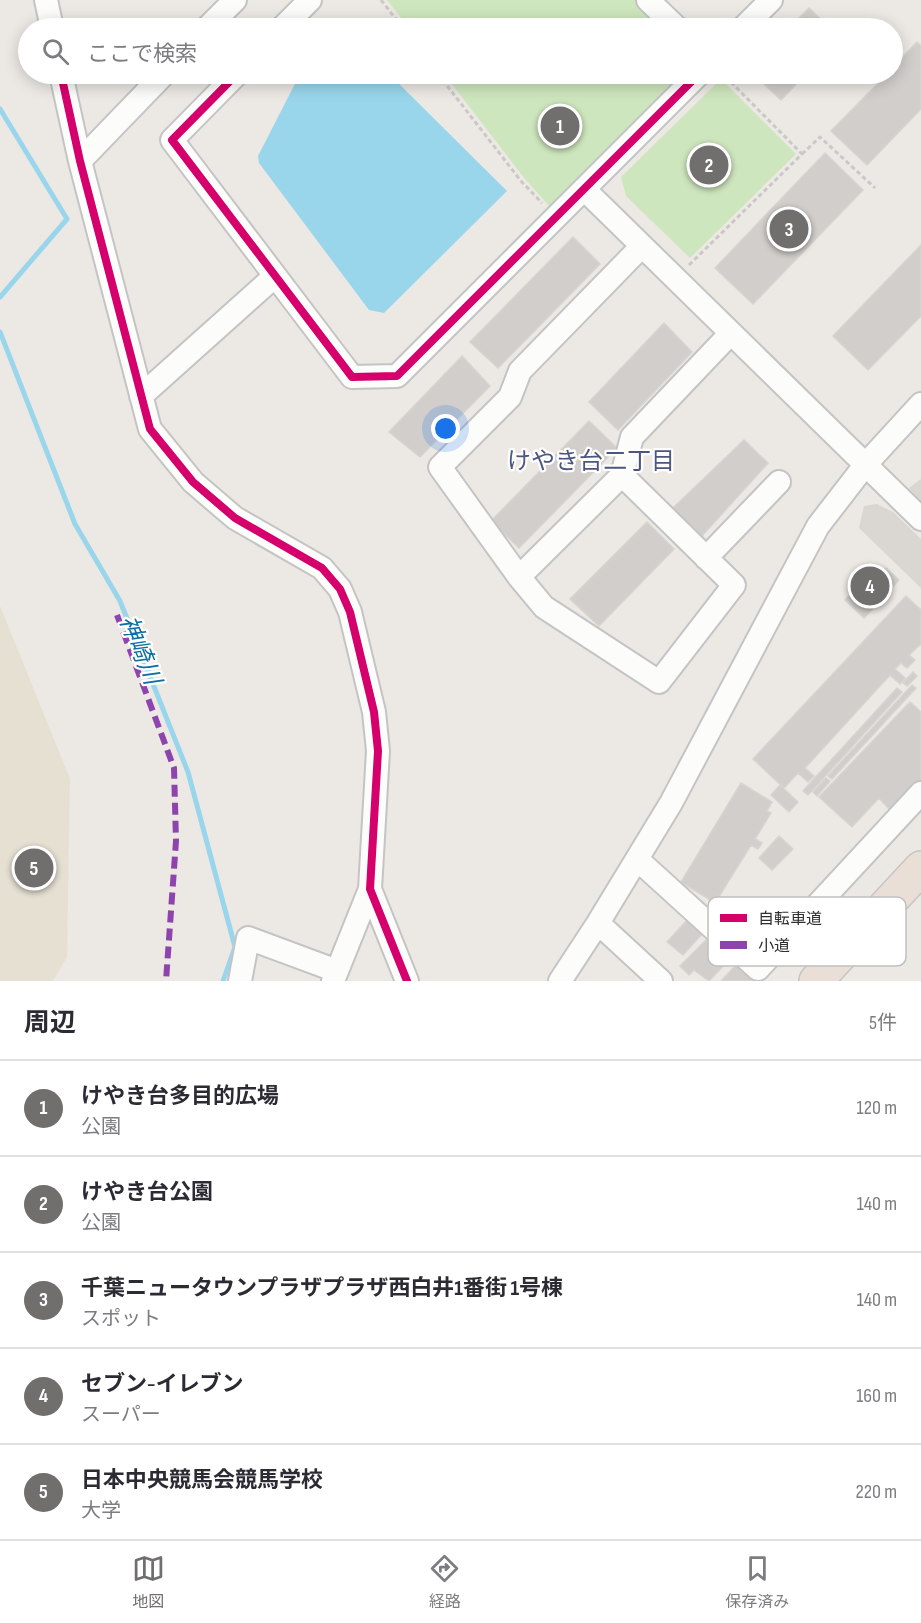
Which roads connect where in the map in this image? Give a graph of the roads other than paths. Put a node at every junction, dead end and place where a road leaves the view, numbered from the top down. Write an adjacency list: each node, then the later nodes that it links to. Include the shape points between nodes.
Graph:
1 (46, 0): 6 (street)
2 (235, 0): 7 (street)
3 (310, 0): 8 (street)
4 (648, 0): 9 (street)
5 (771, 0): 10 (street)
6 (50, 18)
7 (217, 18)
8 (292, 18)
9 (667, 18)
10 (753, 18)
11 (63, 84): 15 (street)
12 (154, 84): 15 (street)
13 (227, 84): 18 (street, via 172,140)
14 (689, 84): 16 (street)
15 (80, 161): 20 (street)
16 (584, 189): 17 (street); 18 (street, via 397,376 352,378)
17 (642, 246): 19 (street); 27 (street, via 520,371 510,397 440,467)
18 (275, 276): 20 (street)
19 (731, 333): 22 (street); 23 (street, via 632,437)
20 (141, 396): 31 (street, via 150,429 193,482 236,518 322,568 340,589 350,612 374,712 378,751)
21 (921, 404): 22 (street)
22 (866, 464): 25 (street); 29 (street, via 818,526)
23 (622, 475): 26 (street); 27 (street)
24 (779, 482): 26 (street)
25 (921, 519)
26 (706, 558): 27 (street, via 734,585 659,681 544,607)
27 (519, 577)
28 (921, 793): 32 (street)
29 (638, 860): 34 (street); 35 (street)
30 (921, 868): 33 (highway)
31 (370, 889): 37 (street); 39 (street)
32 (825, 897)
33 (894, 897)
34 (598, 923): 40 (street); 41 (street)
35 (708, 924)
36 (830, 966): 42 (highway)
37 (335, 976): 38 (street, via 248,938)
38 (240, 981)
39 (407, 981)
40 (560, 981)
41 (661, 981)
42 (816, 981)

